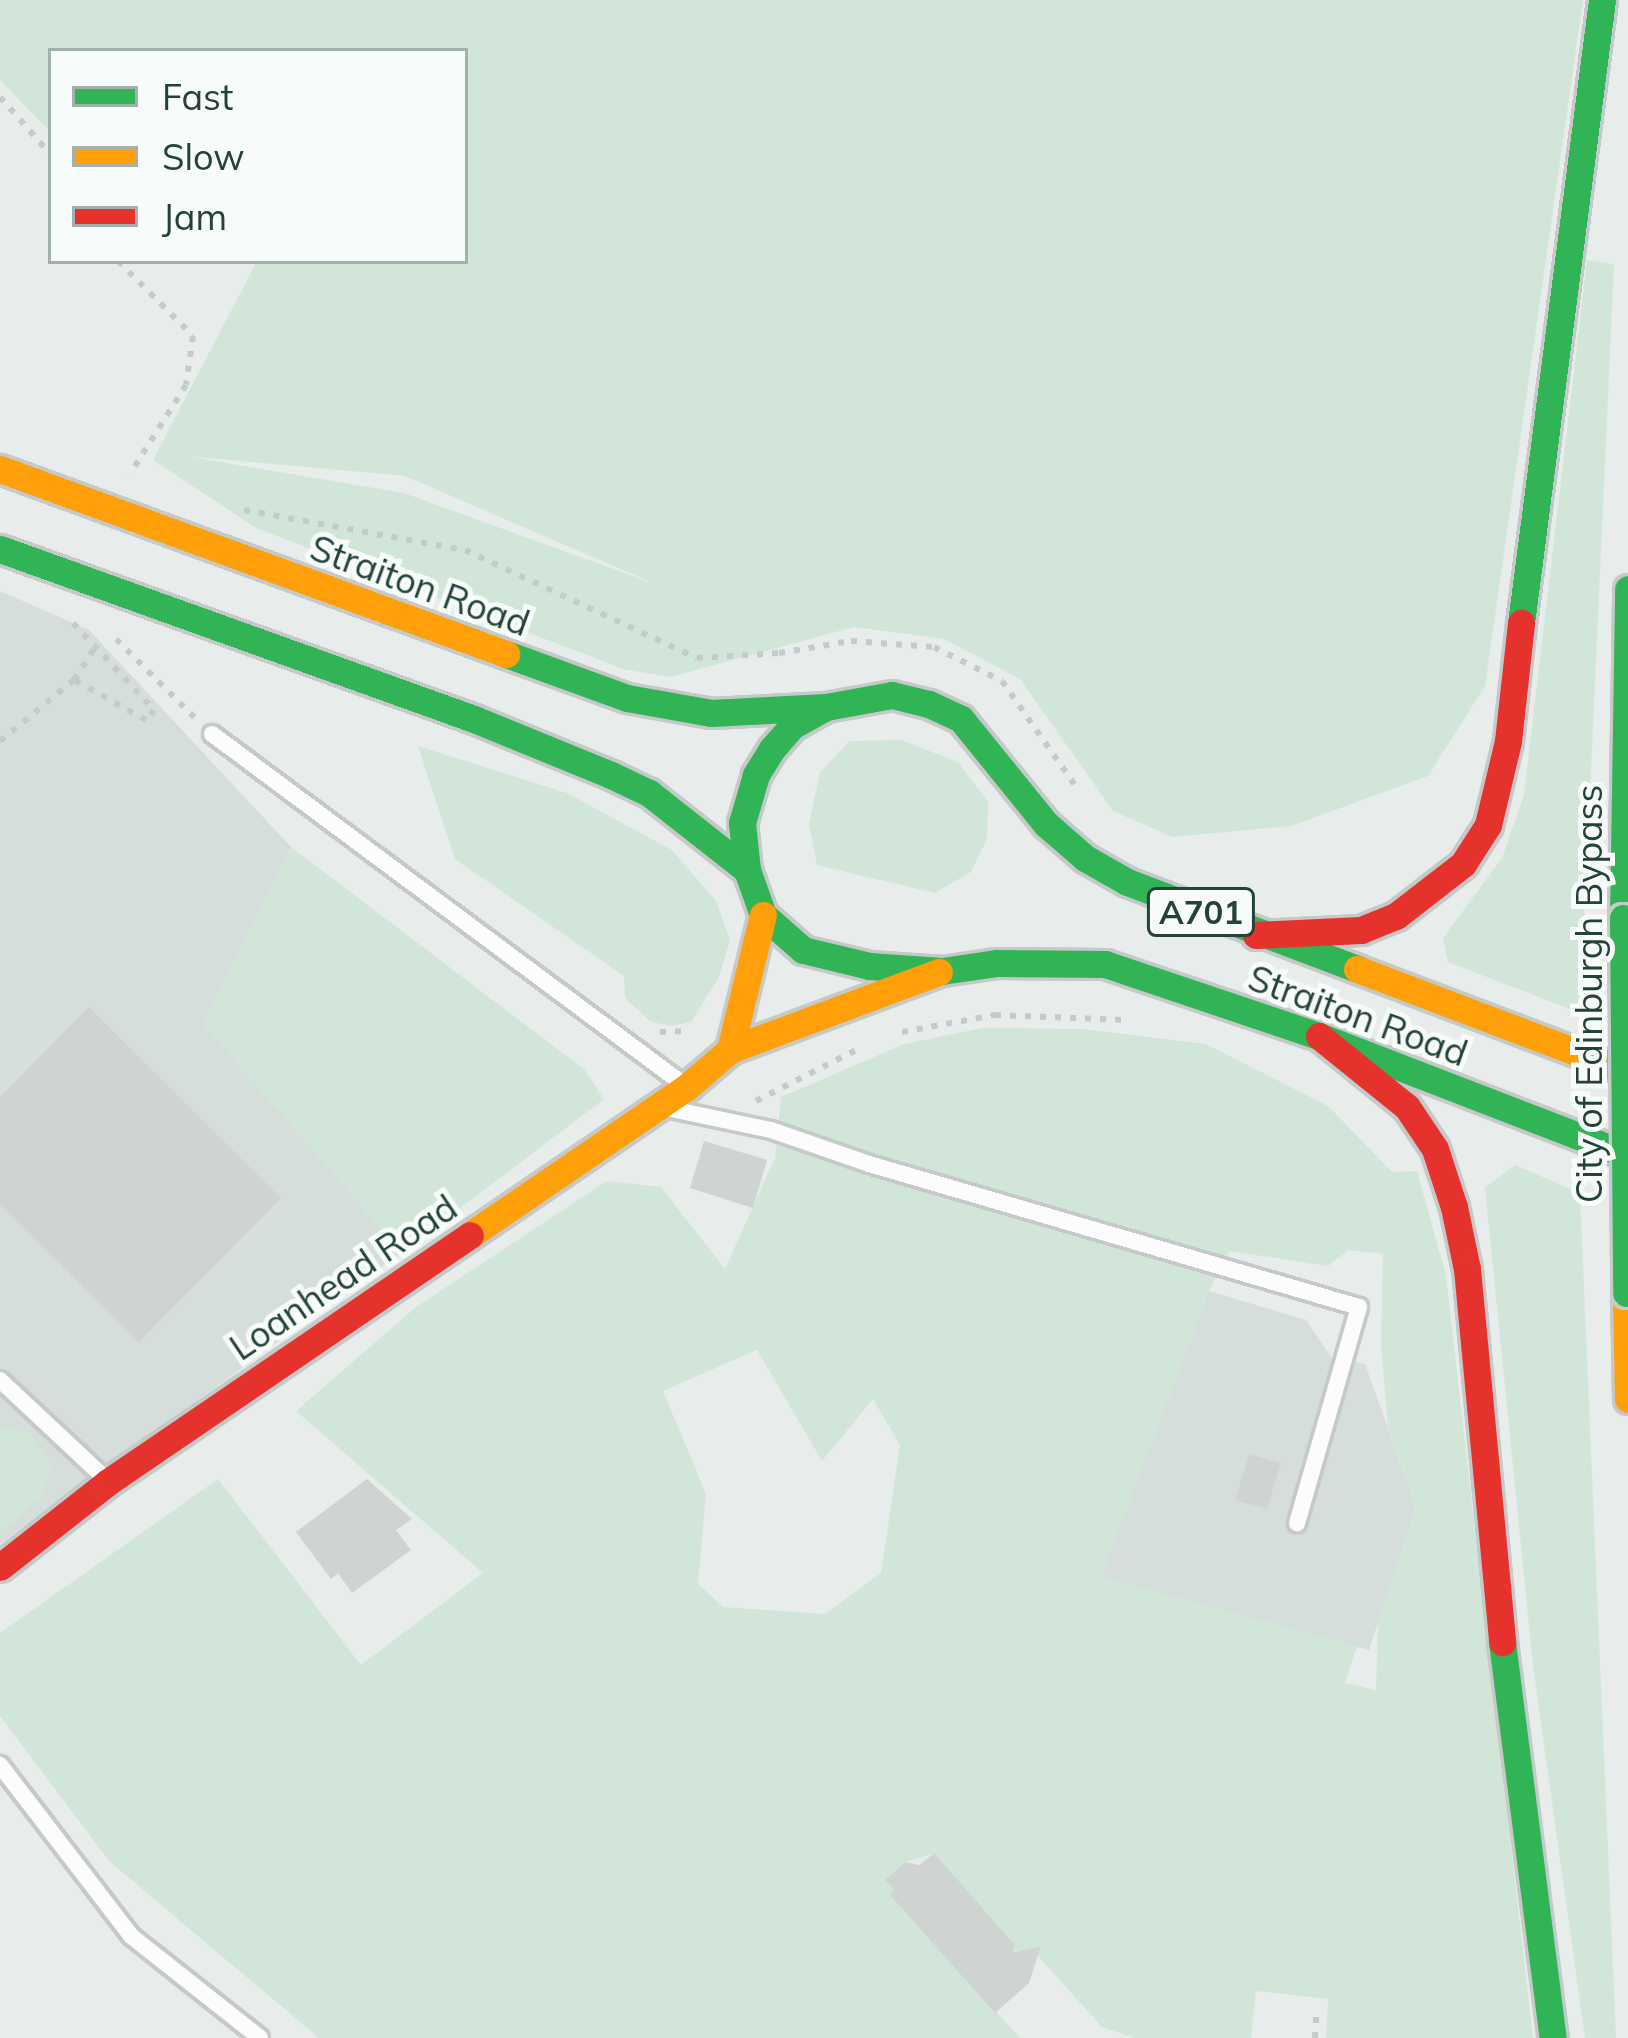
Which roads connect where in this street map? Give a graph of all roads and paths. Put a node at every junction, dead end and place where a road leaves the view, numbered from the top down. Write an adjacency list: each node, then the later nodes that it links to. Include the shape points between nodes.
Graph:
1 (1602, 0): 18 (main road, via 1508,742 1487,825 1463,864 1396,916 1361,930)
2 (0, 98): 3 (path)
3 (48, 151)
4 (121, 264): 6 (path, via 193,336 186,385)
5 (0, 469): 6 (main road, Straiton Road / A701)
6 (113, 510): 13 (main road, Straiton Road / A701, via 627,698 712,713)
7 (0, 549): 16 (main road, via 610,775 663,803)
8 (1628, 590): 30 (main road, City of Edinburgh Bypass, bridge)
9 (80, 606): 11 (path, via 70,619)
10 (105, 629): 14 (path)
11 (96, 647): 12 (path); 12 (path, via 154,710 146,720)
12 (74, 680): 15 (path)
13 (826, 707): 16 (main road, Straiton Road / A701, via 792,726 757,775 742,823); 18 (main road, Straiton Road / A701, via 892,695 961,719 1046,824 1085,858)
14 (212, 734): 26 (lane)
15 (0, 741)
16 (747, 870): 17 (main road, Straiton Road / A701)
17 (763, 915): 19 (main road, Straiton Road / A701, via 803,950 868,966); 24 (main road)
18 (1256, 935): 25 (main road, Straiton Road / A701)
19 (942, 971): 22 (main road, Straiton Road / A701, via 1105,964); 24 (main road, Loanhead Road)
20 (1142, 1023): 21 (path, via 995,1015)
21 (887, 1035)
22 (1318, 1036): 29 (main road, Straiton Road / A701); 40 (main road, via 1407,1107 1436,1149 1454,1207)
23 (868, 1045): 28 (path)
24 (730, 1050): 26 (main road, Loanhead Road)
25 (1628, 1072)
26 (687, 1087): 27 (main road, Loanhead Road)
27 (659, 1106): 28 (lane); 33 (main road, Loanhead Road)
28 (728, 1119): 34 (lane, via 1359,1307)
29 (1628, 1155)
30 (1626, 1293): 32 (main road, City of Edinburgh Bypass)
31 (0, 1380): 33 (lane)
32 (1628, 1399)
33 (108, 1482): 35 (main road, Loanhead Road)
34 (1297, 1523)
35 (0, 1568)
36 (0, 1766): 38 (lane, via 131,1936)
37 (1316, 2015): 39 (path)
38 (260, 2038)
39 (1315, 2038)
40 (1552, 2038)

